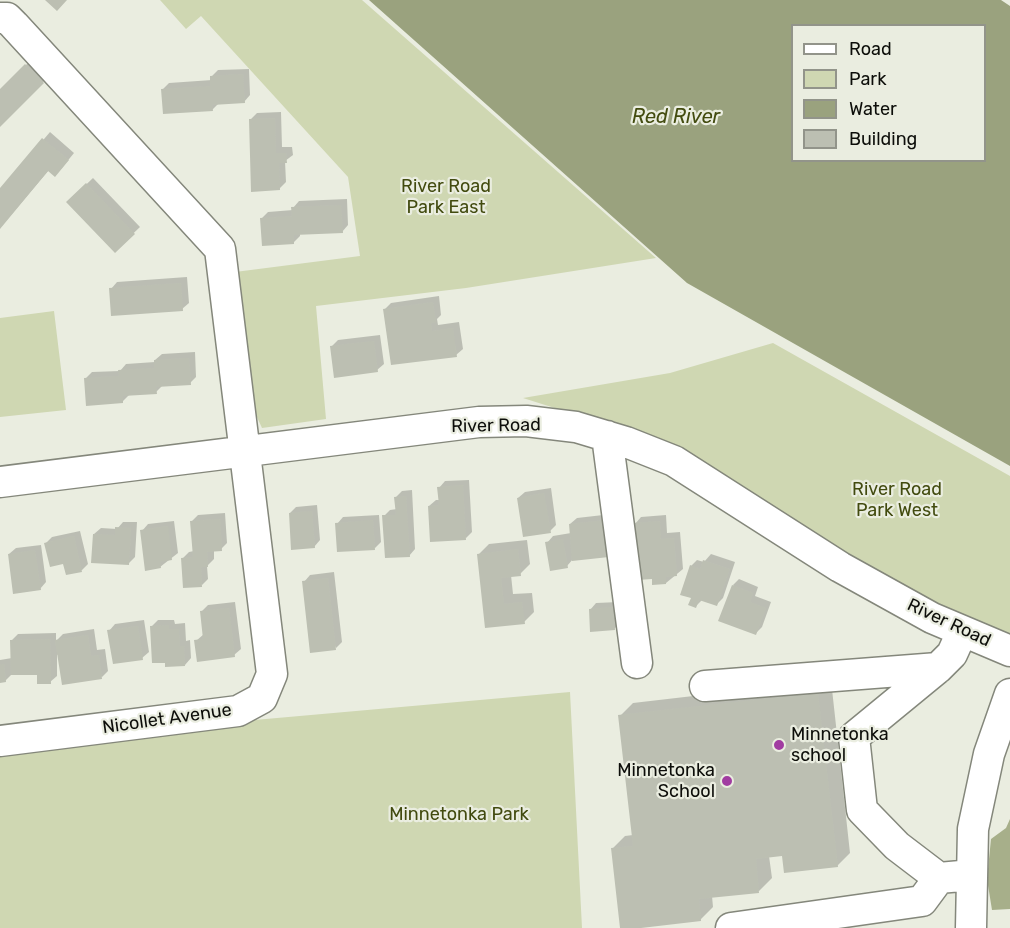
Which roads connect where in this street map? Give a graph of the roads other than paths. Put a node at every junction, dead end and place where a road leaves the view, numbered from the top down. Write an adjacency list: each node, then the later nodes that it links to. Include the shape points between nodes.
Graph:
1 (0, 18): 3 (street, Nicollet Avenue, via 14,25 220,249)
2 (607, 436): 3 (street, River Road, via 526,421 479,422); 5 (street, River Road, via 674,461 840,567); 7 (street)
3 (245, 451): 4 (street, River Road); 11 (street, Nicollet Avenue, via 272,674 262,698 238,711)
4 (0, 482)
5 (962, 632): 6 (street, River Road); 8 (street, via 952,654)
6 (1010, 651)
7 (637, 663)
8 (938, 668): 9 (street); 13 (street, via 854,736 862,810 897,846)
9 (705, 686)
10 (1010, 694): 12 (street, via 989,754 975,819)
11 (0, 741)
12 (972, 875): 13 (street); 15 (street)
13 (939, 878): 14 (street, via 922,901)
14 (731, 928)
15 (971, 928)

